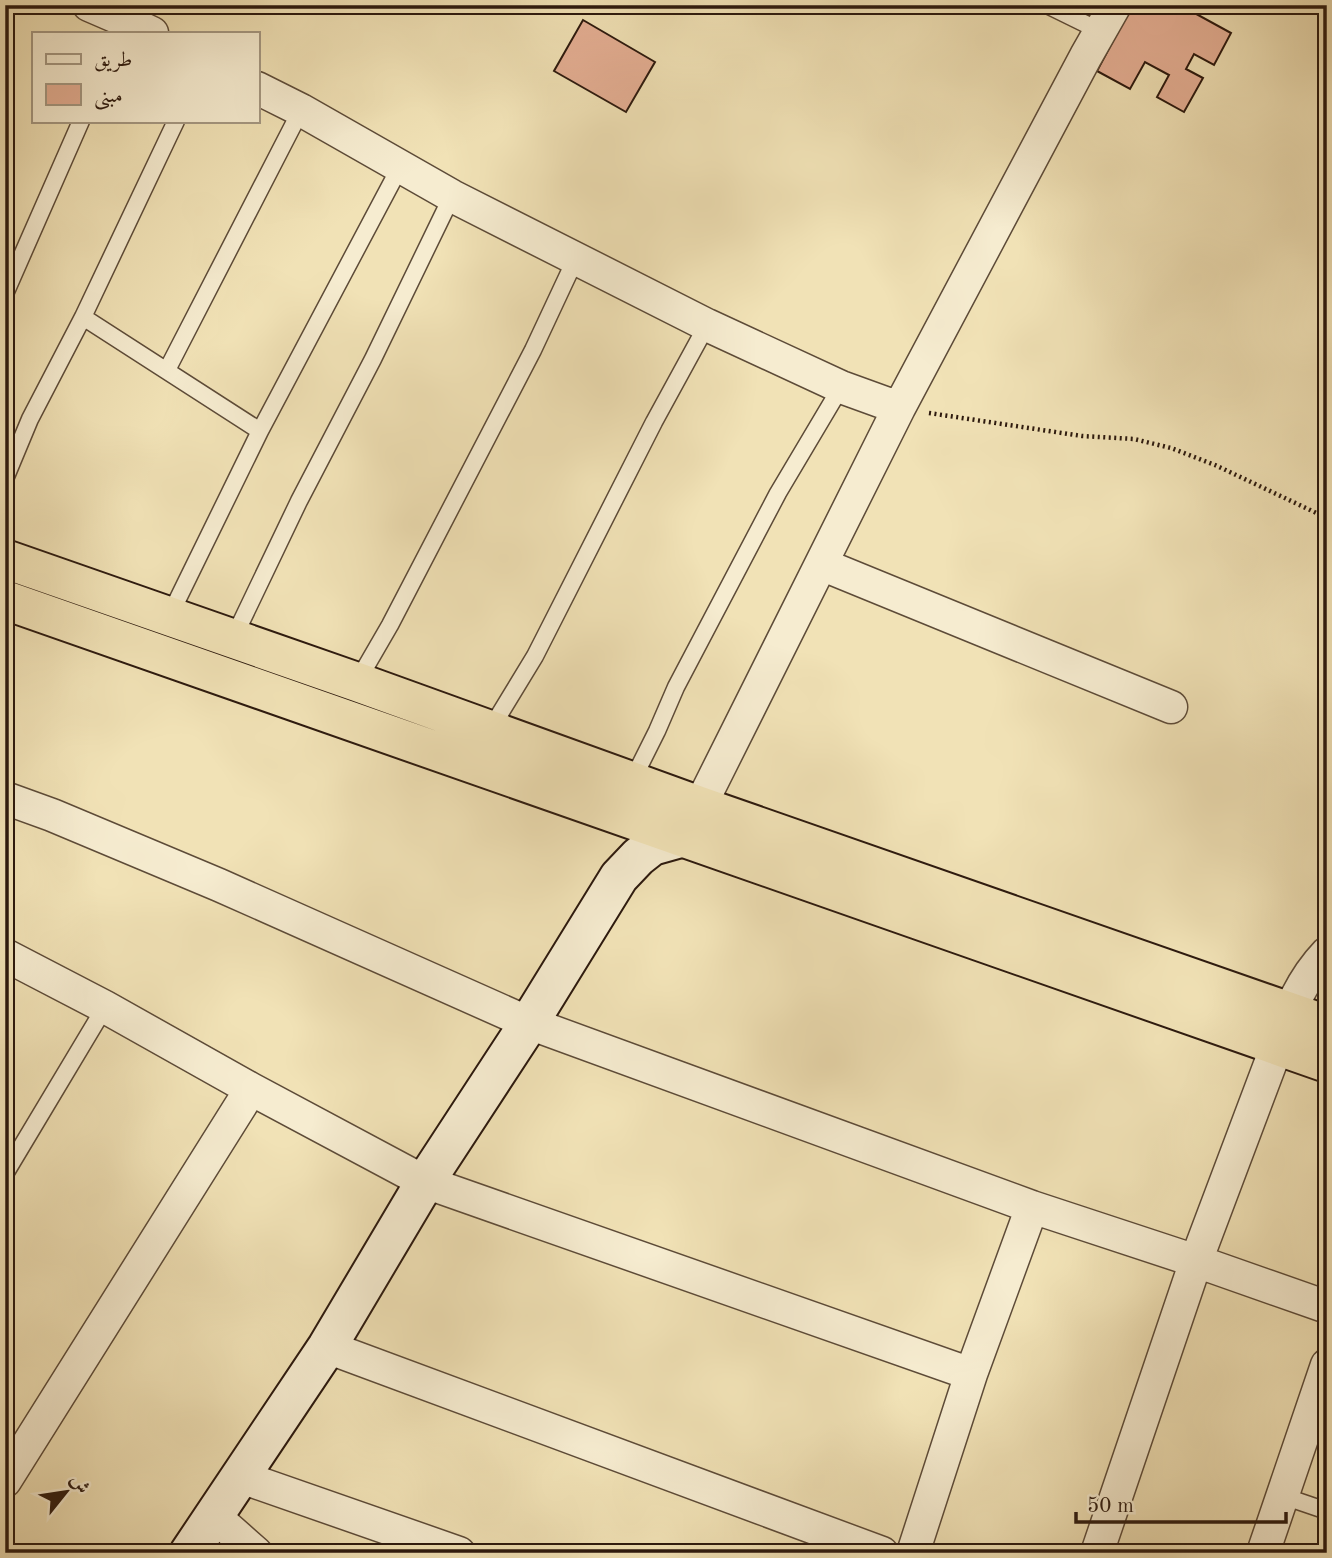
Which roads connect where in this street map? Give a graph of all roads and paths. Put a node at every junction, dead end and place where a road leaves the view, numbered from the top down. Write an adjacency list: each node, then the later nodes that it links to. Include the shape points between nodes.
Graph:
1 (89, 5): 4 (street)
2 (1047, 5): 3 (lane)
3 (1107, 18): 17 (street)
4 (138, 30)
5 (259, 89): 6 (street)
6 (301, 110): 9 (street); 15 (lane)
7 (81, 122): 12 (lane)
8 (176, 122): 13 (lane)
9 (400, 167): 10 (street); 18 (lane)
10 (452, 196): 11 (street); 26 (lane)
11 (576, 258): 14 (street); 27 (lane, via 514,386)
12 (5, 294)
13 (83, 317): 15 (lane); 19 (lane)
14 (707, 325): 16 (street); 29 (lane, via 534,656)
15 (167, 370): 18 (lane)
16 (841, 387): 17 (street); 30 (lane, via 778,493)
17 (899, 408): 21 (path, via 1082,436 1134,439 1171,448); 23 (street)
18 (260, 432): 25 (lane)
19 (12, 446): 20 (lane)
20 (5, 479)
21 (1327, 518)
22 (5, 559): 25 (highway)
23 (821, 564): 28 (street); 32 (street)
24 (5, 600): 32 (highway)
25 (169, 617): 26 (highway)
26 (233, 639): 27 (highway)
27 (357, 682): 29 (highway)
28 (1171, 708)
29 (490, 730): 30 (highway)
30 (632, 781): 32 (highway)
31 (5, 798): 36 (street, via 219,885)
32 (692, 822): 36 (street, via 652,846 618,877); 38 (highway)
33 (1327, 953): 38 (street, via 1315,965)
34 (5, 955): 35 (street)
35 (105, 1007): 40 (street); 41 (lane)
36 (529, 1023): 42 (street); 43 (street)
37 (1327, 1025): 38 (highway)
38 (1283, 1029): 39 (highway); 44 (street)
39 (1327, 1063)
40 (251, 1089): 42 (street); 49 (street)
41 (5, 1174)
42 (425, 1182): 46 (street); 48 (street)
43 (1032, 1207): 44 (street); 48 (street)
44 (1196, 1261): 45 (street); 59 (street)
45 (1327, 1307)
46 (327, 1347): 50 (street); 57 (street)
47 (1327, 1365): 51 (street)
48 (971, 1374): 58 (street)
49 (9, 1467)
50 (241, 1477): 53 (street); 56 (street)
51 (1283, 1496): 52 (lane); 60 (street)
52 (1327, 1511)
53 (213, 1515): 54 (street); 55 (street)
54 (189, 1553)
55 (256, 1553)
56 (459, 1553)
57 (882, 1553)
58 (913, 1553)
59 (1097, 1553)
60 (1263, 1553)

